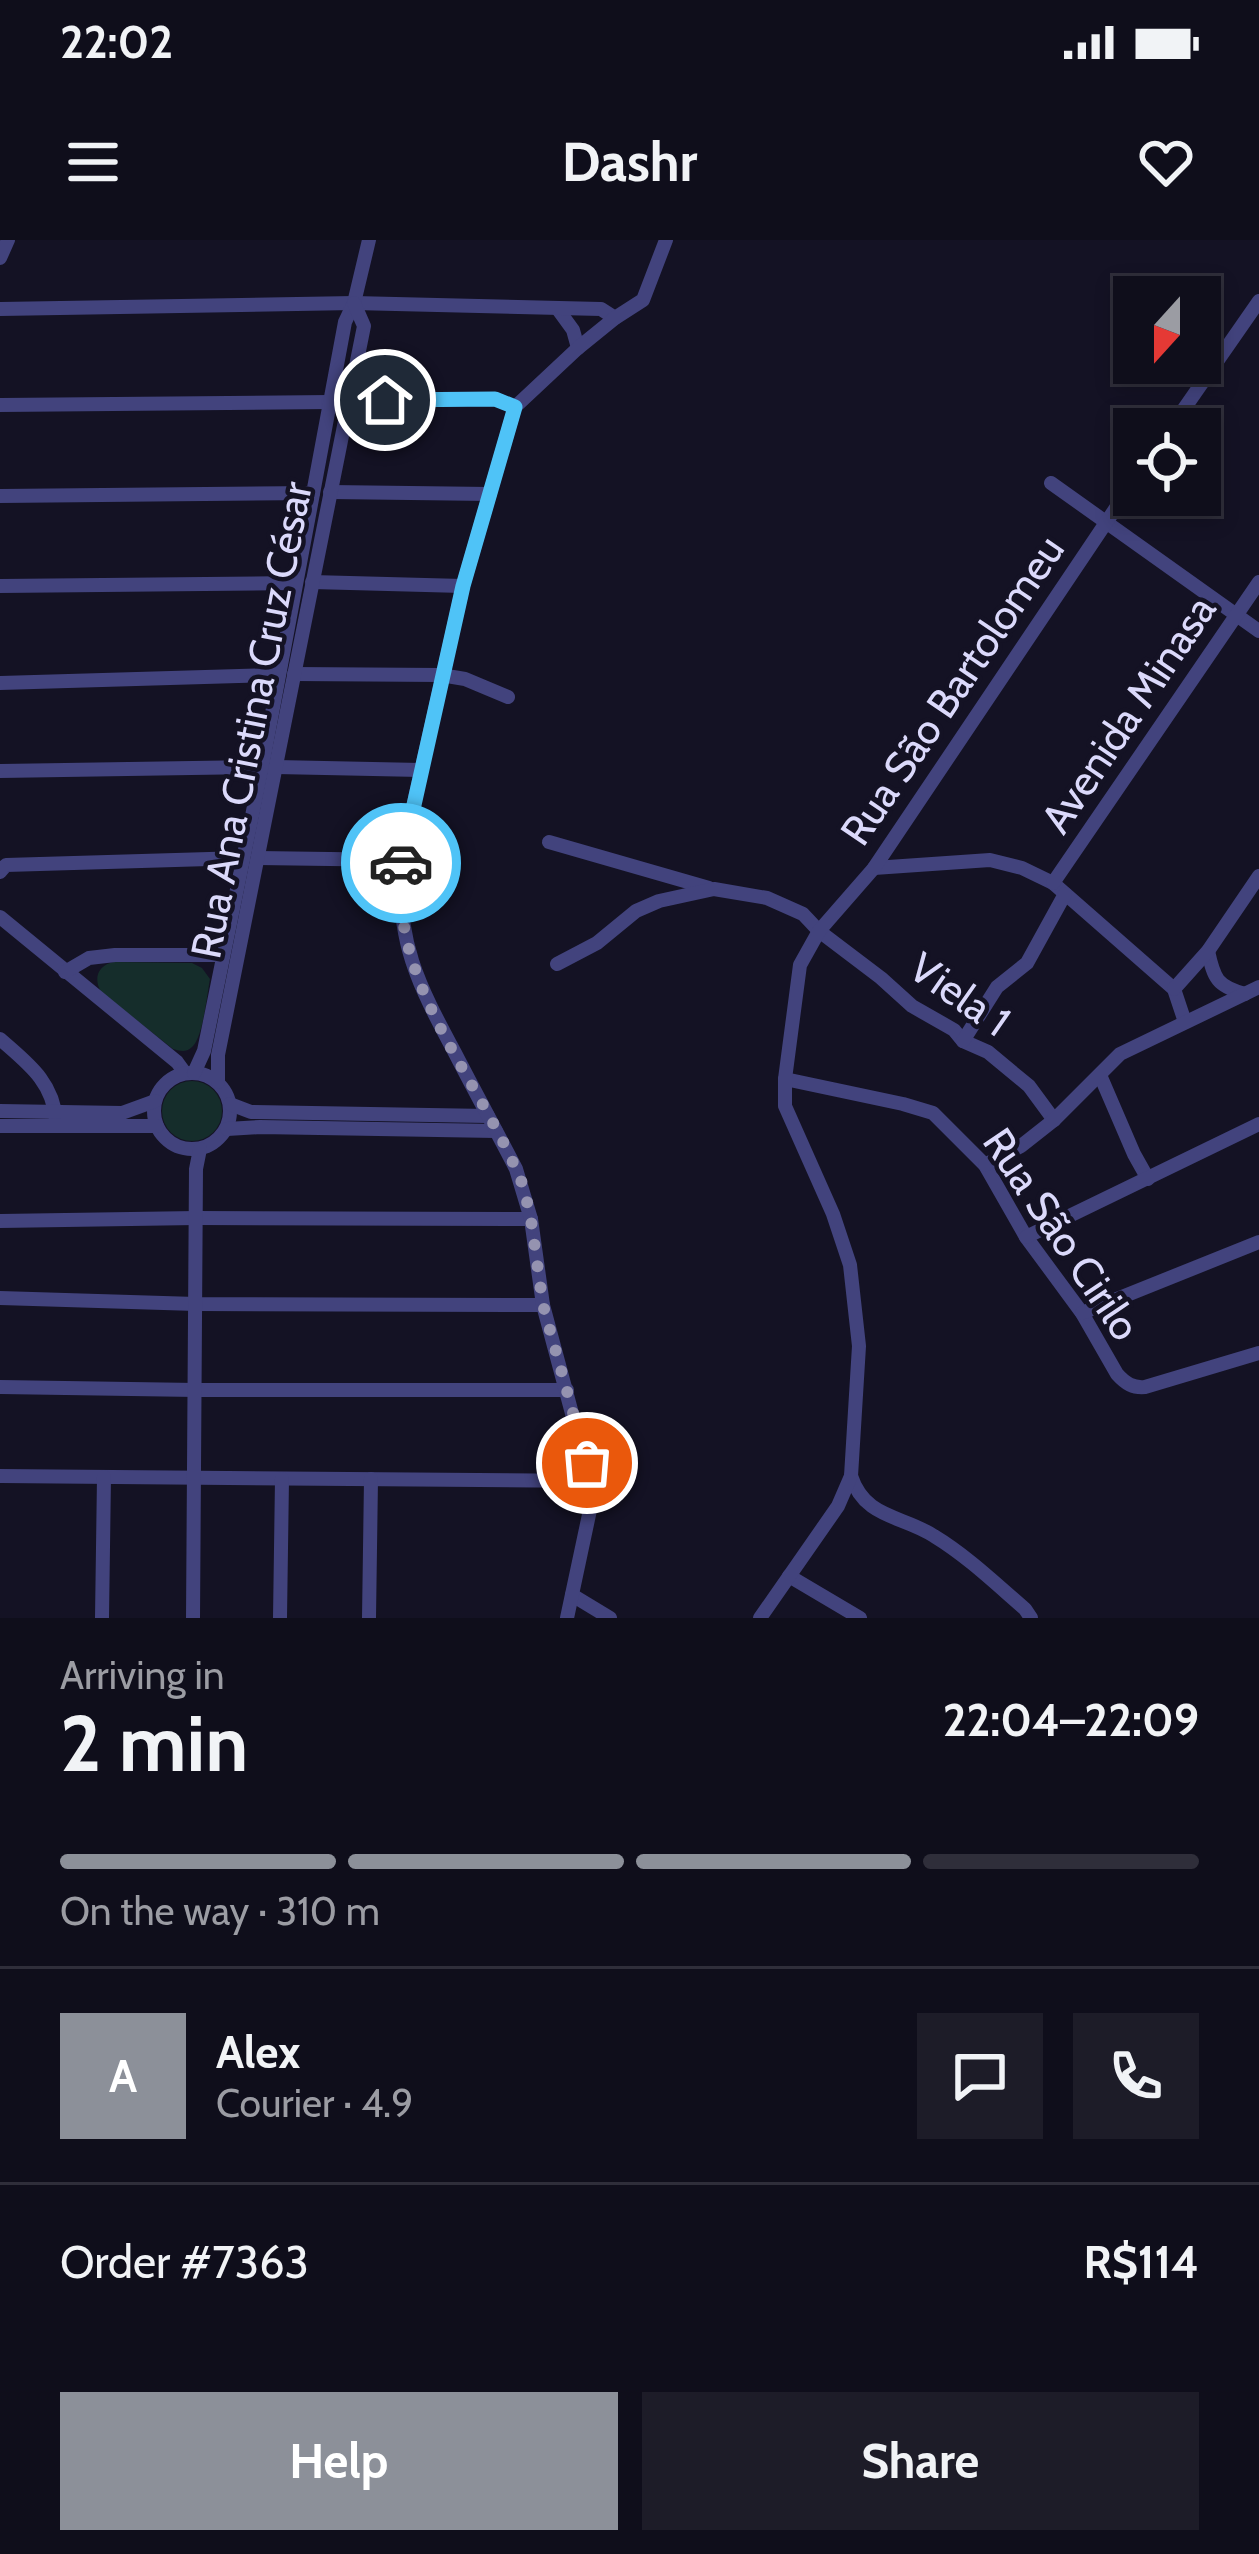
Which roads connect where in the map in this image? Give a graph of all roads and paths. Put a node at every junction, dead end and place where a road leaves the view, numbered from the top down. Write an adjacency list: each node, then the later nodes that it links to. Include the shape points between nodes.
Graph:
1 (8, 240): 4 (street)
2 (369, 240): 6 (street, Rua Ana Cristina Cruz César)
3 (666, 240): 9 (street, via 643,300)
4 (0, 258)
5 (1259, 302): 15 (street)
6 (354, 303): 7 (street); 8 (street); 11 (street, Rua Ana Cristina Cruz César, via 364,326); 12 (street, Rua Ana Cristina Cruz César)
7 (557, 308): 9 (street, via 602,309); 10 (street)
8 (0, 309)
9 (615, 318): 10 (street)
10 (578, 348): 14 (street)
11 (349, 400): 14 (street, via 495,399); 17 (street, Rua Ana Cristina Cruz César)
12 (330, 402): 13 (street); 18 (street, Rua Ana Cristina Cruz César)
13 (0, 405)
14 (515, 407): 19 (street)
15 (1185, 408)
16 (1051, 483): 22 (street)
17 (330, 492): 19 (street); 23 (street, Rua Ana Cristina Cruz César)
18 (313, 493): 20 (street); 25 (street, Rua Ana Cristina Cruz César)
19 (490, 494): 27 (street)
20 (0, 496)
21 (1113, 511): 22 (street, Rua São Bartolomeu)
22 (1106, 521): 28 (street); 42 (street, Rua São Bartolomeu)
23 (312, 582): 27 (street); 30 (street, Rua Ana Cristina Cruz César)
24 (1259, 582): 28 (street, Avenida Minasa)
25 (296, 583): 26 (street); 31 (street, Rua Ana Cristina Cruz César)
26 (0, 586)
27 (463, 586): 32 (street)
28 (1236, 614): 29 (street); 44 (street, Avenida Minasa)
29 (1259, 631)
30 (294, 674): 32 (street); 35 (street, Rua Ana Cristina Cruz César)
31 (277, 675): 33 (street); 35 (street, Rua Ana Cristina Cruz César)
32 (441, 675): 34 (street); 36 (street)
33 (0, 683)
34 (508, 697)
35 (268, 767): 36 (street); 37 (street); 39 (street, Rua Ana Cristina Cruz César)
36 (421, 770): 40 (street)
37 (0, 771)
38 (549, 842): 45 (street, Viela 1)
39 (250, 858): 40 (street); 41 (street); 49 (street, Rua Ana Cristina Cruz César); 60 (street, Rua Ana Cristina Cruz César)
40 (401, 860): 64 (street, via 411,962)
41 (2, 867)
42 (874, 868): 44 (street, via 990,860); 47 (street, Rua São Bartolomeu)
43 (1259, 876): 48 (street)
44 (1059, 888): 52 (street); 56 (street, Avenida Minasa, via 1028,963 998,987)
45 (714, 889): 47 (street, Viela 1, via 767,898); 50 (street, via 636,911)
46 (0, 917): 51 (street)
47 (819, 931): 56 (street, Viela 1); 59 (street, via 800,965)
48 (1208, 951): 52 (street); 53 (street, via 1220,983)
49 (222, 955): 51 (street, via 88,958); 57 (street, Rua Ana Cristina Cruz César, via 204,1051)
50 (557, 964)
51 (65, 972): 57 (street)
52 (1174, 989): 54 (street)
53 (1252, 990): 54 (street)
54 (1185, 1022): 58 (street, via 1120,1054)
55 (0, 1039): 65 (street, via 40,1074)
56 (963, 1041): 66 (street, Viela 1, via 1029,1086)
57 (189, 1073): 60 (street); 61 (street, via 163,1086)
58 (1100, 1076): 66 (street); 74 (street)
59 (785, 1079): 73 (street, Rua São Cirilo, via 933,1113); 89 (street, via 785,1106 850,1264 859,1346)
60 (218, 1082): 62 (street)
61 (155, 1101): 65 (street); 69 (street)
62 (230, 1104): 64 (street, via 250,1112); 70 (street)
63 (0, 1111): 65 (street)
64 (488, 1116): 71 (street)
65 (56, 1119): 68 (street); 69 (street)
66 (1054, 1120): 73 (street)
67 (1259, 1124): 74 (street)
68 (0, 1126)
69 (157, 1126): 72 (street, via 175,1145)
70 (226, 1129): 71 (street); 72 (street)
71 (496, 1131): 77 (street)
72 (200, 1149): 75 (street)
73 (985, 1165): 78 (street, Rua São Cirilo)
74 (1148, 1179): 78 (street)
75 (196, 1218): 76 (street); 77 (street); 81 (street)
76 (0, 1220)
77 (531, 1220): 82 (street)
78 (1026, 1237): 83 (street, Rua São Cirilo)
79 (1259, 1242): 83 (street)
80 (0, 1298): 81 (street)
81 (196, 1304): 82 (street); 86 (street)
82 (543, 1305): 87 (street)
83 (1082, 1313): 84 (street, Rua São Cirilo, via 1117,1375 1136,1388)
84 (1259, 1353)
85 (0, 1387): 86 (street)
86 (196, 1390): 87 (street); 91 (street)
87 (567, 1390): 94 (street)
88 (0, 1476): 90 (street)
89 (851, 1476): 95 (street); 105 (street, via 878,1512 931,1534)
90 (104, 1477): 91 (street); 97 (street)
91 (195, 1478): 92 (street); 98 (street)
92 (282, 1479): 93 (street); 99 (street)
93 (371, 1479): 94 (street); 100 (street)
94 (590, 1481): 96 (street)
95 (789, 1576): 103 (street); 104 (street)
96 (572, 1595): 101 (street); 102 (street)
97 (102, 1618)
98 (193, 1618)
99 (280, 1618)
100 (369, 1618)
101 (567, 1618)
102 (610, 1618)
103 (760, 1618)
104 (860, 1618)
105 (1031, 1618)

